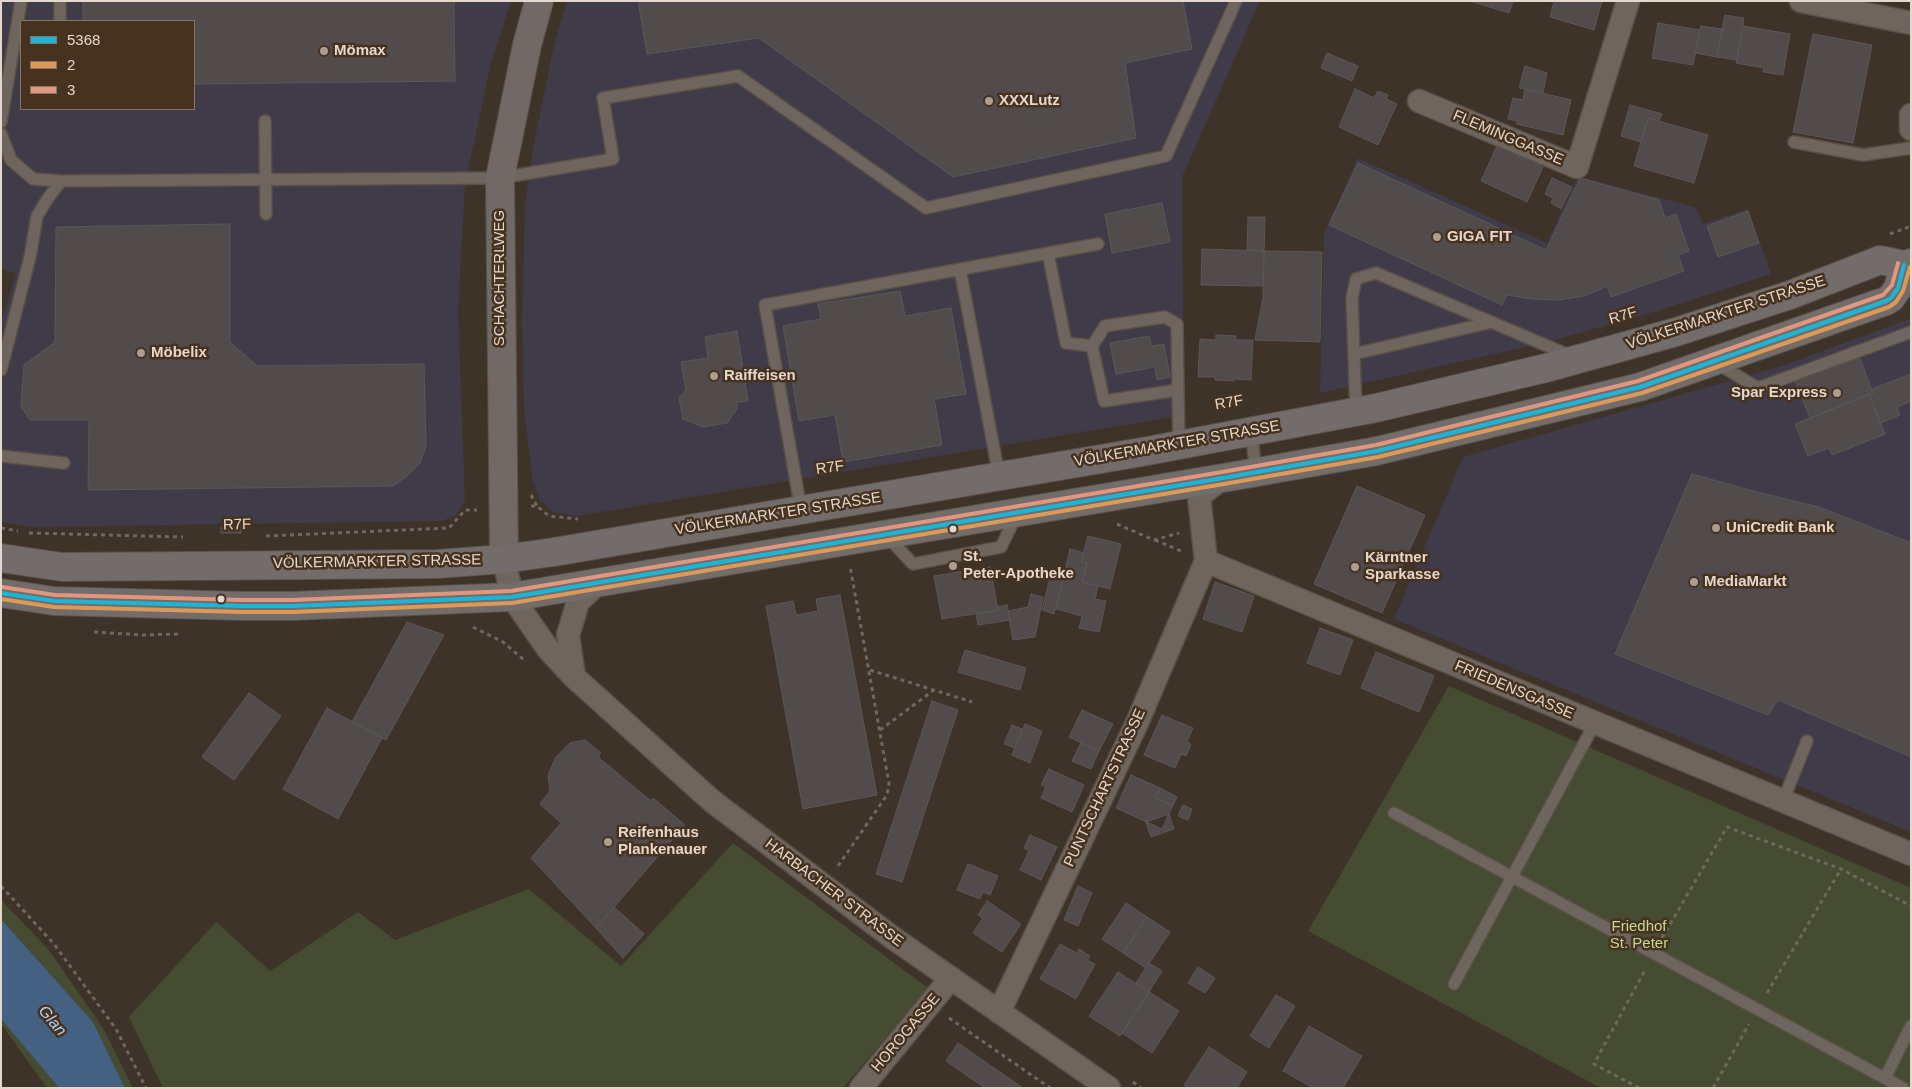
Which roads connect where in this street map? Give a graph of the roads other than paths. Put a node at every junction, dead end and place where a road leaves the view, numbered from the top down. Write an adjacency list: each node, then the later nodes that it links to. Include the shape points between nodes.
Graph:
1 (21, 1): 12 (lane)
2 (60, 1): 7 (lane)
3 (539, 1): 17 (street, SCHACHTERLWEG)
4 (1236, 1): 17 (lane, via 1166,156 926,208 738,76 603,98 613,159)
5 (1628, 1): 9 (street, FLEMINGGASSE, via 1577,167)
6 (1801, 1): 8 (street)
7 (60, 20)
8 (1911, 23)
9 (1419, 101)
10 (1911, 115): 13 (street)
11 (265, 121): 18 (lane)
12 (1, 122)
13 (1911, 129)
14 (1, 134): 19 (lane, via 11,160 33,179)
15 (1794, 142): 16 (lane, via 1863,155)
16 (1911, 148)
17 (500, 178): 18 (lane); 45 (street, SCHACHTERLWEG)
18 (266, 179): 19 (lane); 20 (lane)
19 (61, 182): 32 (lane, via 37,216 30,257)
20 (266, 214)
21 (1098, 244): 22 (lane)
22 (1048, 253): 24 (lane); 27 (lane, via 1066,343)
23 (1908, 264): 29 (main road, VÖLKERMARKTER STRASSE, via 1880,260 1733,314); 30 (main road, VÖLKERMARKTER STRASSE, via 1894,295 1886,301)
24 (960, 269): 41 (lane); 43 (lane, via 765,305)
25 (1492, 322): 28 (lane); 28 (lane, via 1376,273 1356,279 1352,298); 29 (lane)
26 (1911, 332): 30 (lane, via 1758,388)
27 (1092, 346): 33 (lane, via 1104,401); 33 (lane, via 1105,326 1166,317 1177,324)
28 (1354, 354): 35 (lane)
29 (1578, 359): 31 (main road, VÖLKERMARKTER STRASSE)
30 (1714, 362): 34 (main road, VÖLKERMARKTER STRASSE)
31 (1546, 368): 34 (main road); 35 (main road, VÖLKERMARKTER STRASSE)
32 (1, 370)
33 (1178, 390): 37 (lane)
34 (1555, 408): 40 (main road, VÖLKERMARKTER STRASSE, via 1377,451)
35 (1356, 412): 36 (main road, VÖLKERMARKTER STRASSE)
36 (1251, 431): 37 (main road, VÖLKERMARKTER STRASSE); 40 (lane)
37 (1179, 444): 41 (main road, VÖLKERMARKTER STRASSE)
38 (1, 456): 39 (lane)
39 (64, 463)
40 (1256, 472): 42 (main road, VÖLKERMARKTER STRASSE)
41 (999, 476): 43 (main road, VÖLKERMARKTER STRASSE)
42 (1223, 478): 46 (street, via 1199,496); 47 (main road, VÖLKERMARKTER STRASSE)
43 (801, 510): 45 (main road, VÖLKERMARKTER STRASSE)
44 (1, 558): 45 (main road, VÖLKERMARKTER STRASSE, via 62,567 437,564)
45 (504, 559): 49 (street, HARBACHER STRASSE)
46 (1206, 561): 51 (street, FRIEDENSGASSE); 59 (street, PUNTSCHARTSTRASSE, via 1137,723)
47 (597, 584): 49 (main road, VÖLKERMARKTER STRASSE); 50 (street, via 578,602 568,635)
48 (1, 593): 49 (main road, VÖLKERMARKTER STRASSE, via 54,601 243,606)
49 (512, 597): 50 (street, HARBACHER STRASSE, via 548,649)
50 (574, 677): 57 (street, HARBACHER STRASSE, via 712,802)
51 (1595, 723): 53 (street, FRIEDENSGASSE); 56 (lane)
52 (1807, 741): 53 (lane)
53 (1783, 801): 55 (street, FRIEDENSGASSE)
54 (1394, 813): 56 (lane)
55 (1911, 854)
56 (1511, 878): 58 (lane); 61 (lane)
57 (951, 978): 59 (street, HARBACHER STRASSE); 62 (street, HOROGASSE)
58 (1454, 984)
59 (999, 1012): 63 (street, HARBACHER STRASSE)
60 (1911, 1026): 61 (lane)
61 (1884, 1078): 64 (lane)
62 (861, 1088)
63 (1109, 1088)
64 (1903, 1088)

